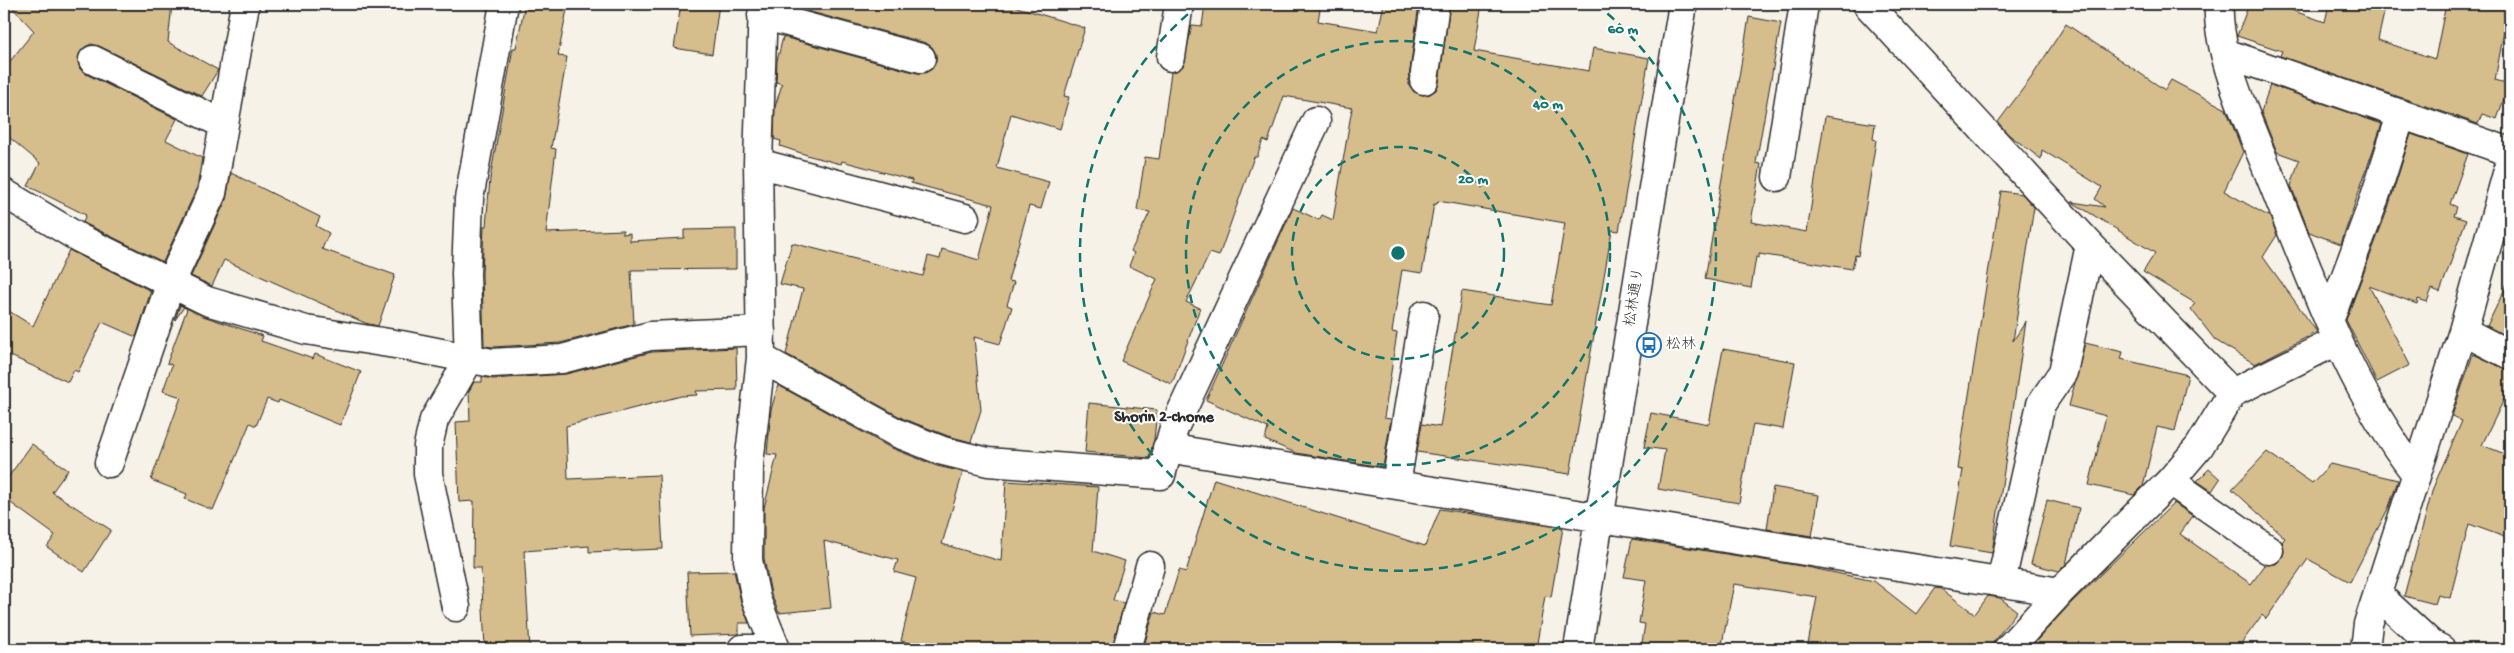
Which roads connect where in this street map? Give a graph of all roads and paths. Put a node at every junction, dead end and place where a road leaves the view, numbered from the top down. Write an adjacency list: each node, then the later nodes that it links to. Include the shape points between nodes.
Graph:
1 (245, 4): 17 (street)
2 (504, 4): 32 (street, via 469,199 466,274)
3 (1180, 4): 11 (street)
4 (1435, 4): 14 (street)
5 (1683, 4): 39 (street, 松林通り)
6 (1804, 4): 21 (street)
7 (2219, 4): 10 (street)
8 (1874, 7): 24 (street)
9 (763, 9): 12 (street); 19 (street)
10 (2225, 53): 15 (street); 28 (street, via 2251,129)
11 (1171, 57)
12 (921, 58)
13 (93, 60): 17 (street)
14 (1424, 80)
15 (2402, 115): 18 (street); 28 (street)
16 (1316, 121): 34 (street)
17 (223, 124): 25 (street, via 212,194)
18 (2510, 152)
19 (758, 162): 23 (street); 27 (street)
20 (2510, 163): 29 (street)
21 (1776, 177)
22 (4, 193): 25 (street, via 79,238)
23 (964, 218)
24 (2090, 245): 33 (street); 42 (street, via 2063,372 2041,404)
25 (171, 282): 32 (street, via 207,300 306,330); 35 (street)
26 (1424, 315): 38 (street)
27 (761, 331): 31 (street); 32 (street, via 650,336 562,359 492,364)
28 (2333, 331): 33 (street); 36 (street, via 2392,443)
29 (2463, 331): 30 (street); 36 (street)
30 (2510, 355)
31 (761, 358): 34 (street, via 898,433 943,451 988,462 1161,475); 47 (street, via 749,464 748,560 756,599)
32 (469, 360): 45 (street, via 434,420 428,446 428,474)
33 (2232, 393): 37 (street, via 2199,447)
34 (1167, 448): 38 (street)
35 (109, 463)
36 (2416, 474): 44 (street)
37 (2170, 481): 40 (street); 43 (street)
38 (1396, 484): 39 (street)
39 (1599, 517): 42 (street); 49 (street, 松林通り)
40 (2269, 550)
41 (1150, 566): 48 (street)
42 (2001, 582): 43 (street)
43 (2060, 592): 50 (street)
44 (2378, 595): 51 (street, via 2368,624); 52 (street, via 2431,644)
45 (456, 607)
46 (742, 649): 47 (street)
47 (776, 649)
48 (1126, 649)
49 (1578, 649)
50 (2008, 649)
51 (2365, 649)
52 (2441, 649)

